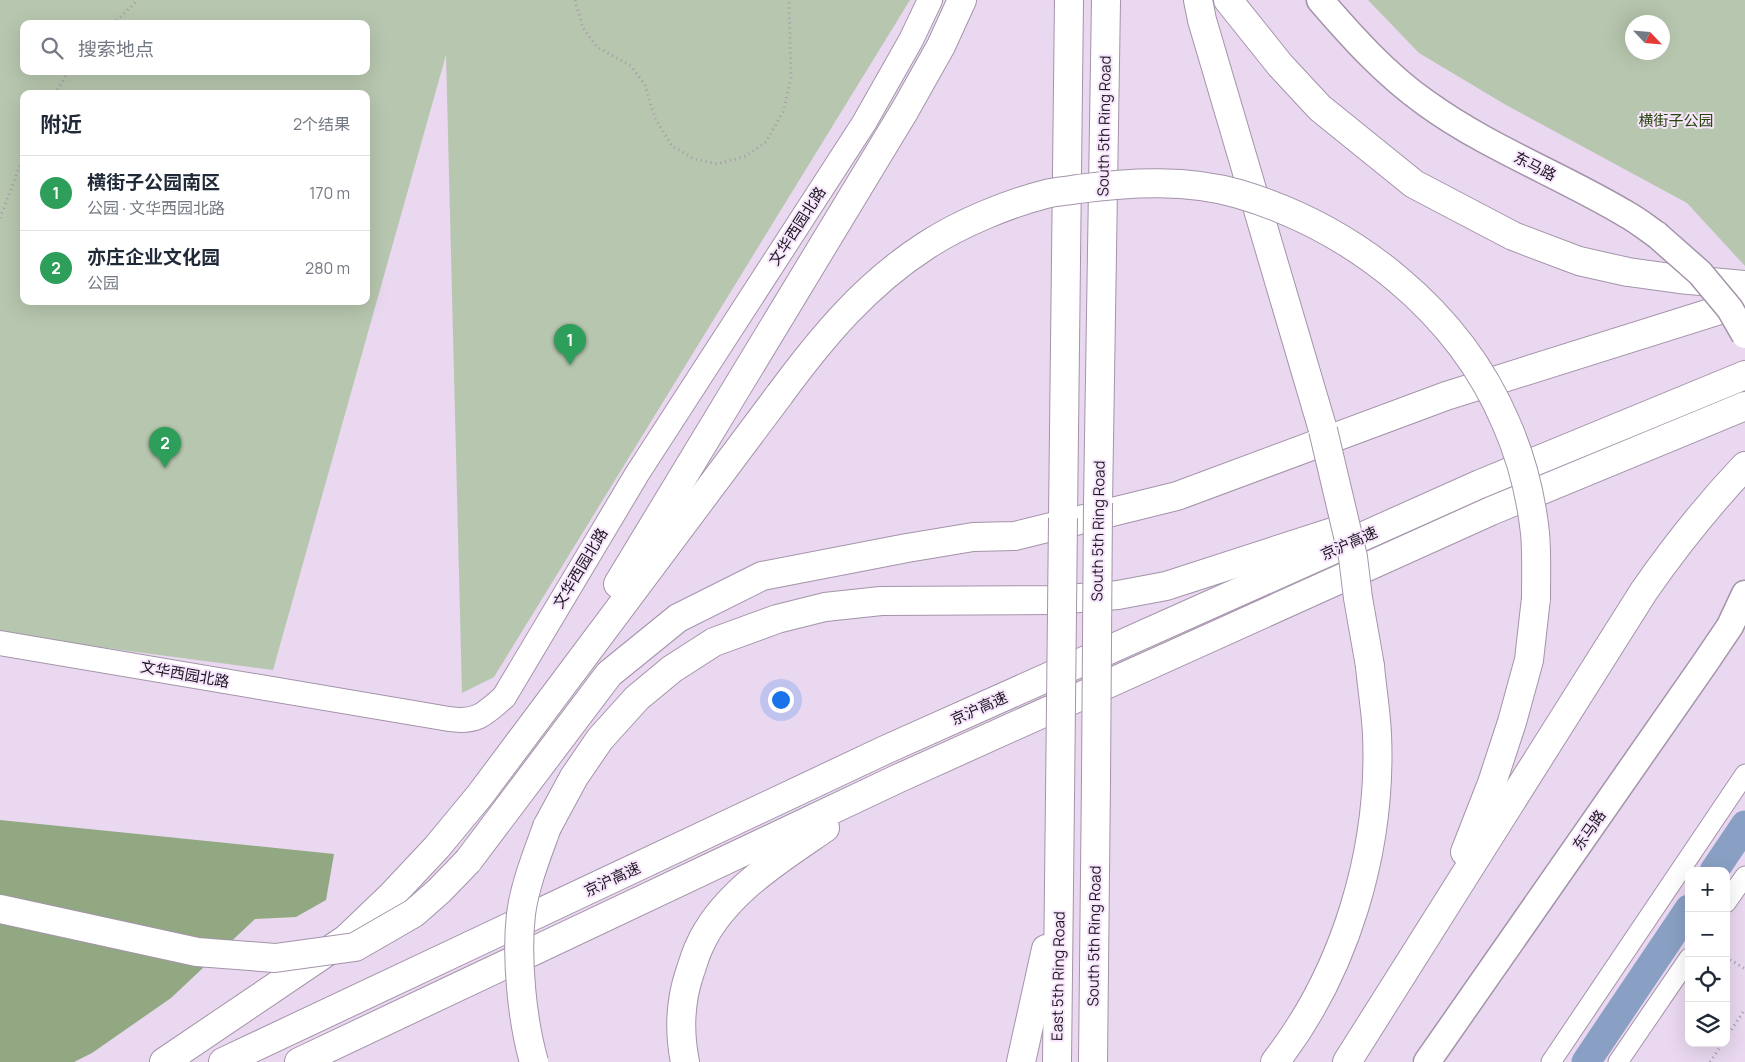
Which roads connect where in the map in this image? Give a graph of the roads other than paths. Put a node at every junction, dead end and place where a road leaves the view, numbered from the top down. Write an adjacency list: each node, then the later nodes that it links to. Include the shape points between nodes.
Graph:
1 (930, 0): 16 (street, 文华西园北路, via 864,123 637,474 504,697 488,711 476,719 463,721)
2 (962, 0): 17 (highway, via 941,46 905,110)
3 (1068, 0): 21 (highway, bridge)
4 (1106, 0): 33 (highway, South 5th Ring Road, bridge)
5 (1198, 0): 34 (highway, bridge, via 1324,430 1354,557 1377,734 1373,816 1356,906 1317,998)
6 (1228, 0): 8 (highway, via 1280,65 1320,108 1414,184 1513,236 1579,261 1628,272)
7 (1320, 0): 10 (main road, 东马路, bridge, via 1358,42 1425,103 1505,151 1626,214 1657,235 1700,273 1730,309)
8 (1745, 285)
9 (1745, 302): 23 (highway, bridge, via 1446,396 1177,496 1015,536 972,537 762,576 678,618 609,674 468,861 414,913 355,946 275,958 197,952)
10 (1745, 335)
11 (1745, 375): 14 (highway, 京沪高速)
12 (1745, 406): 19 (highway, 京沪高速, via 1491,511)
13 (1745, 466): 24 (highway, via 1675,546 1644,591)
14 (1480, 484): 27 (highway, 京沪高速, via 885,750); 29 (highway, bridge, via 1166,586 1118,595 1055,600 881,601 825,607 777,619 714,642 672,669 637,698 600,739 574,777 547,827 531,870 521,914 522,988)
15 (1745, 594): 36 (main road, 东马路, via 1730,626 1705,663)
16 (0, 643)
17 (533, 725): 24 (highway, bridge, via 813,349 884,276 929,244 966,225 1048,194 1144,184 1188,185 1238,194 1298,216 1338,237 1415,294 1450,332 1481,374 1507,423 1522,468 1535,533 1536,598 1528,660 1492,783 1465,852); 26 (highway, via 437,847 346,939)
18 (1745, 774): 37 (street)
19 (897, 780): 28 (highway, 京沪高速); 30 (highway, via 769,866 716,920 699,946 686,985 681,1017 682,1049)
20 (1745, 876): 22 (street)
21 (1059, 891): 31 (highway); 32 (highway, East 5th Ring Road)
22 (1730, 897)
23 (0, 909)
24 (1417, 950): 35 (highway)
25 (1685, 964): 38 (street)
26 (164, 1062)
27 (223, 1062)
28 (299, 1062)
29 (534, 1062)
30 (686, 1062)
31 (1021, 1062)
32 (1057, 1062)
33 (1093, 1062)
34 (1275, 1062)
35 (1347, 1062)
36 (1427, 1062)
37 (1551, 1062)
38 (1618, 1062)

